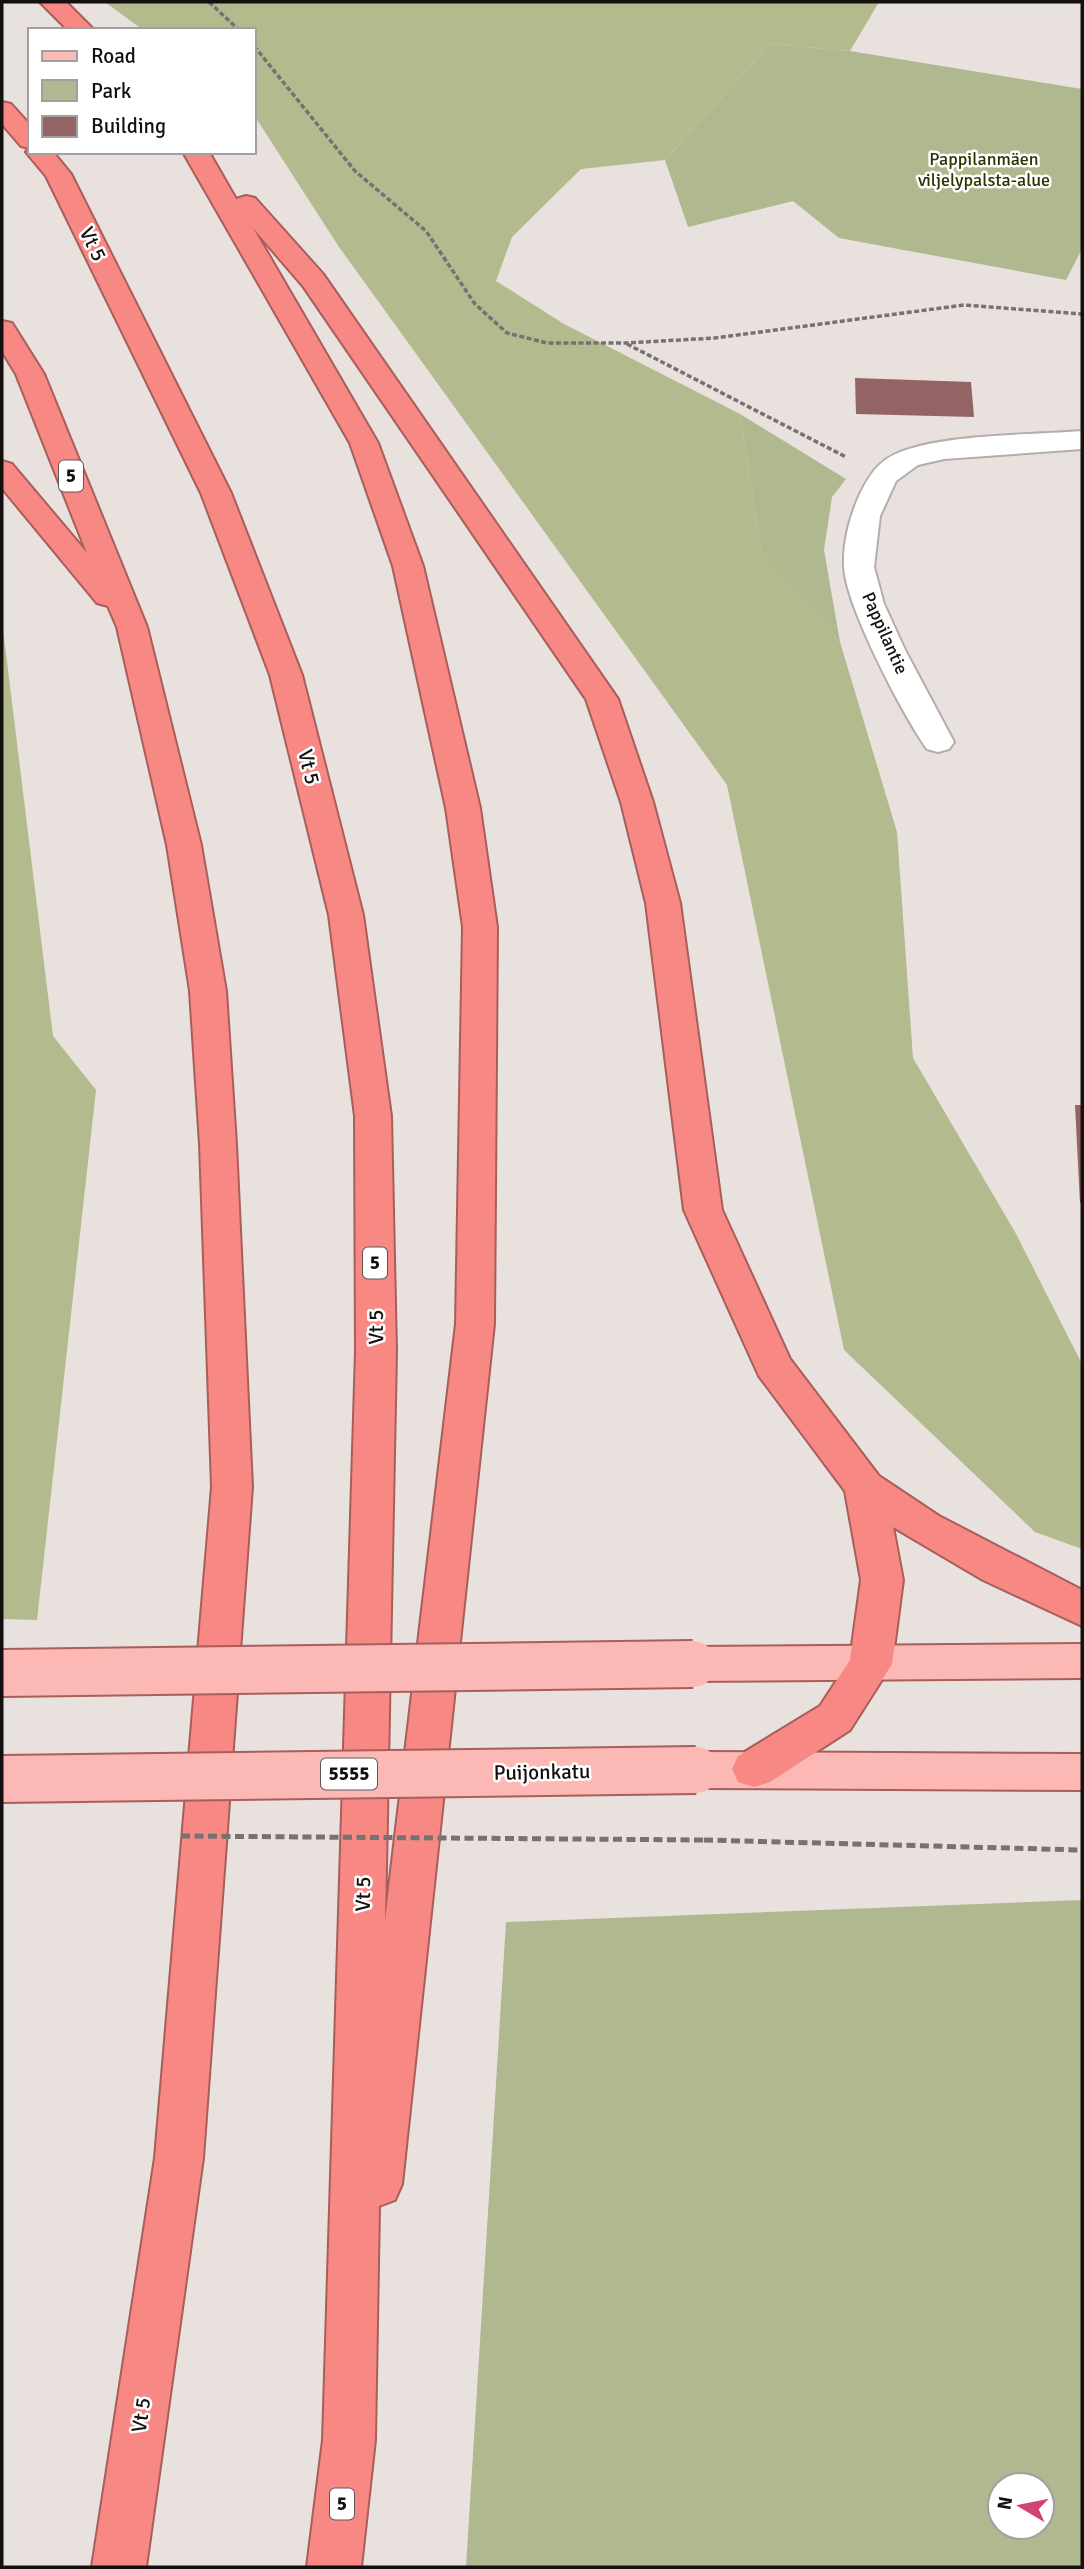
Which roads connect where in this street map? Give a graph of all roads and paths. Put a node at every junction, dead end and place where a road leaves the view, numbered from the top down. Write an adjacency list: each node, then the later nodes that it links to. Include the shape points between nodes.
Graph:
1 (52, 2): 3 (highway)
2 (209, 2): 4 (path)
3 (80, 28)
4 (237, 28)
5 (256, 48): 13 (path, via 355,170 426,231 474,304 507,333 547,343)
6 (2, 109): 7 (highway)
7 (28, 139)
8 (41, 154): 29 (highway, Vt 5 / 5, via 58,174 216,493 286,675 346,915 373,1116 376,1351)
9 (199, 154): 29 (highway, via 364,443 408,566 463,808 480,927 475,1324)
10 (200, 154): 19 (highway, via 313,280 602,699 637,802 663,903 703,1210 773,1366)
11 (1082, 314): 13 (path, via 964,305 715,338)
12 (2, 329): 17 (highway, Vt 5 / 5, via 30,374)
13 (626, 343): 16 (path)
14 (1082, 440): 16 (street, via 944,450 908,459)
15 (2, 470): 17 (highway)
16 (883, 476): 18 (street, Pappilantie, via 864,516 859,567 889,650)
17 (132, 626): 30 (highway, Vt 5 / 5, via 184,845 208,991 232,1487 179,2158)
18 (938, 742)
19 (865, 1488): 20 (highway, via 924,1527); 22 (highway, via 882,1580)
20 (1082, 1609)
21 (1082, 1661): 22 (main road)
22 (871, 1664): 23 (main road, bridge); 24 (highway, via 835,1718)
23 (2, 1673)
24 (754, 1769): 25 (main road, Puijonkatu / 5555); 26 (main road, Puijonkatu / 5555, bridge)
25 (1082, 1772)
26 (2, 1779)
27 (167, 1836): 28 (path, bridge, via 704,1840)
28 (1082, 1850)
29 (349, 2440): 31 (highway, Vt 5 / 5)
30 (119, 2567)
31 (334, 2567)

